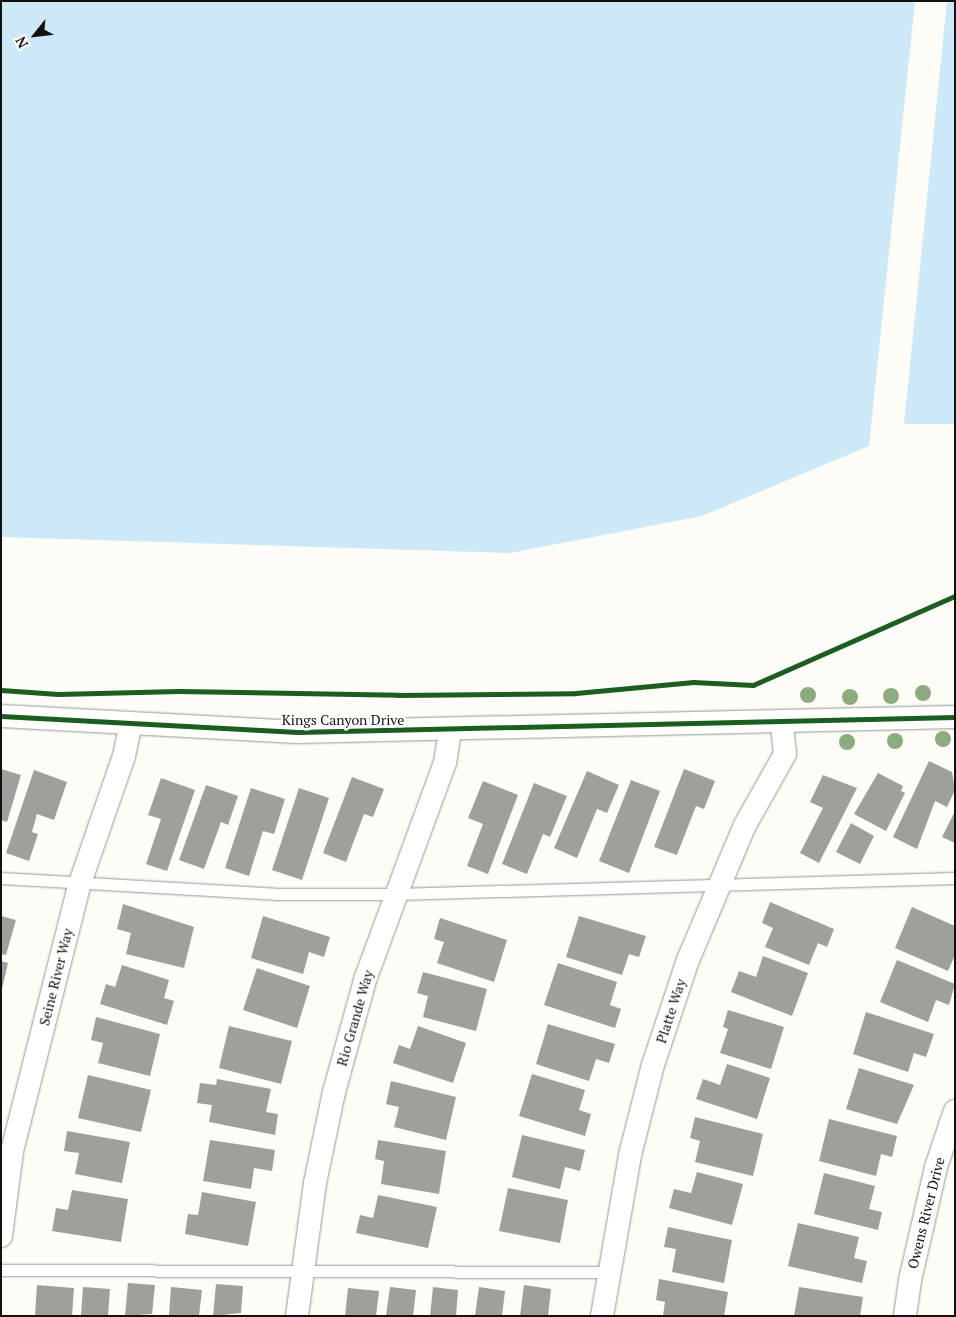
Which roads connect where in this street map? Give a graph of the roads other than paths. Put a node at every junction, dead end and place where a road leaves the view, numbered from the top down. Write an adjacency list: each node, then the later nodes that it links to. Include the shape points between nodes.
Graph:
1 (1, 716): 4 (street, Kings Canyon Drive)
2 (955, 717): 3 (street, Kings Canyon Drive)
3 (782, 723): 5 (street, Kings Canyon Drive); 9 (street, Platte Way, via 785,754 745,825)
4 (131, 724): 5 (street, Kings Canyon Drive, via 298,732); 8 (street, Seine River Way, via 124,756)
5 (450, 730): 10 (street, Rio Grande Way, via 445,763)
6 (1, 878): 8 (lane)
7 (955, 878): 9 (lane)
8 (80, 883): 10 (lane, via 276,894); 12 (street, Seine River Way, via 12,1151)
9 (720, 885): 10 (lane); 15 (street, Platte Way, via 688,960 653,1065 630,1155)
10 (396, 894): 14 (street, Rio Grande Way, via 365,980 334,1092 315,1183)
11 (955, 1111): 18 (street, Owens River Drive, via 936,1167)
12 (1, 1236)
13 (1, 1270): 14 (lane)
14 (303, 1270): 15 (lane); 16 (street, Rio Grande Way)
15 (608, 1272): 17 (street, Platte Way)
16 (297, 1316)
17 (602, 1316)
18 (905, 1316)

